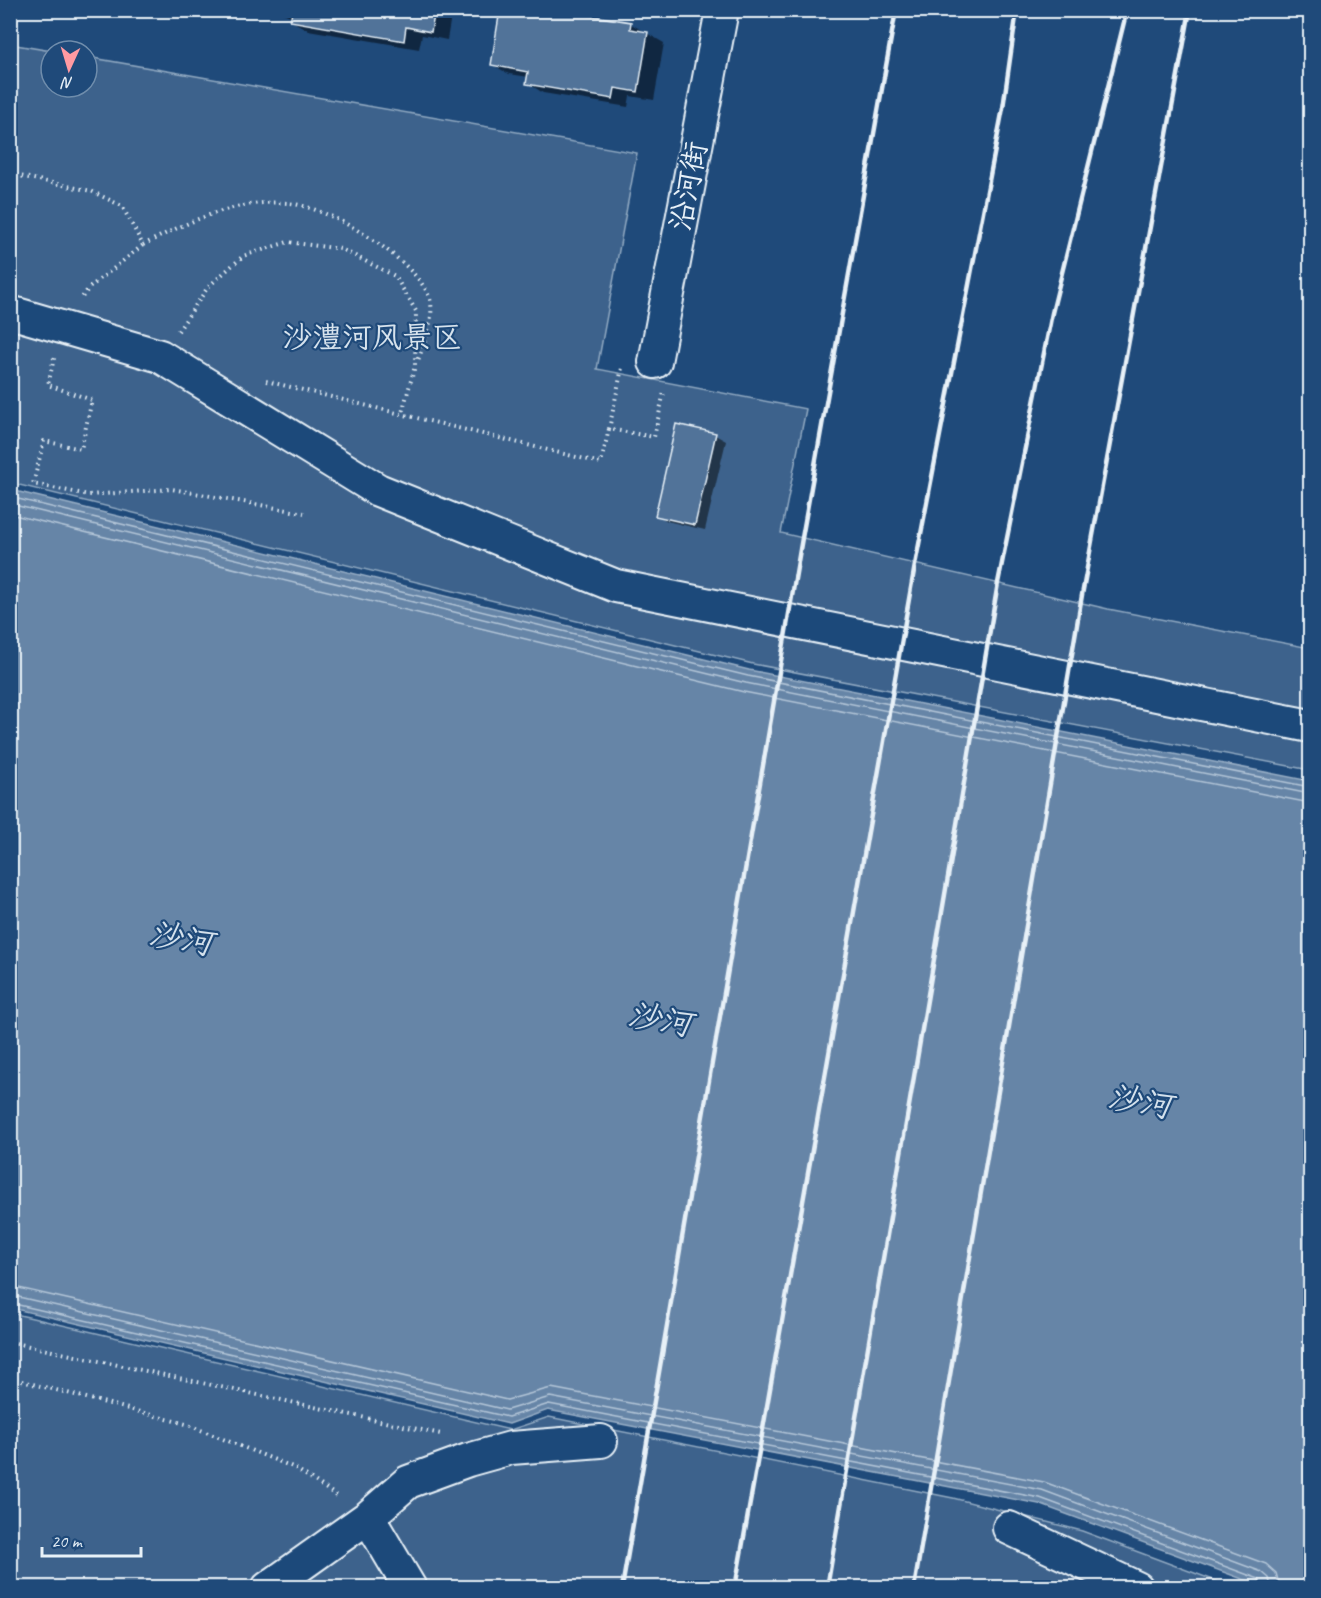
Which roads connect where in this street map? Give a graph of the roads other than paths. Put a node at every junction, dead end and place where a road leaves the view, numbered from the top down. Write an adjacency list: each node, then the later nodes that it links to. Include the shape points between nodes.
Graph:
1 (722, 10): 3 (street, 沿河街)
2 (10, 312): 4 (street, via 160,356 378,490 616,586)
3 (655, 362)
4 (1311, 726)
5 (601, 1441): 6 (street, via 511,1448 468,1460 408,1482)
6 (368, 1517): 8 (street); 9 (street)
7 (1009, 1528): 10 (street)
8 (268, 1587)
9 (410, 1587)
10 (1137, 1587)

